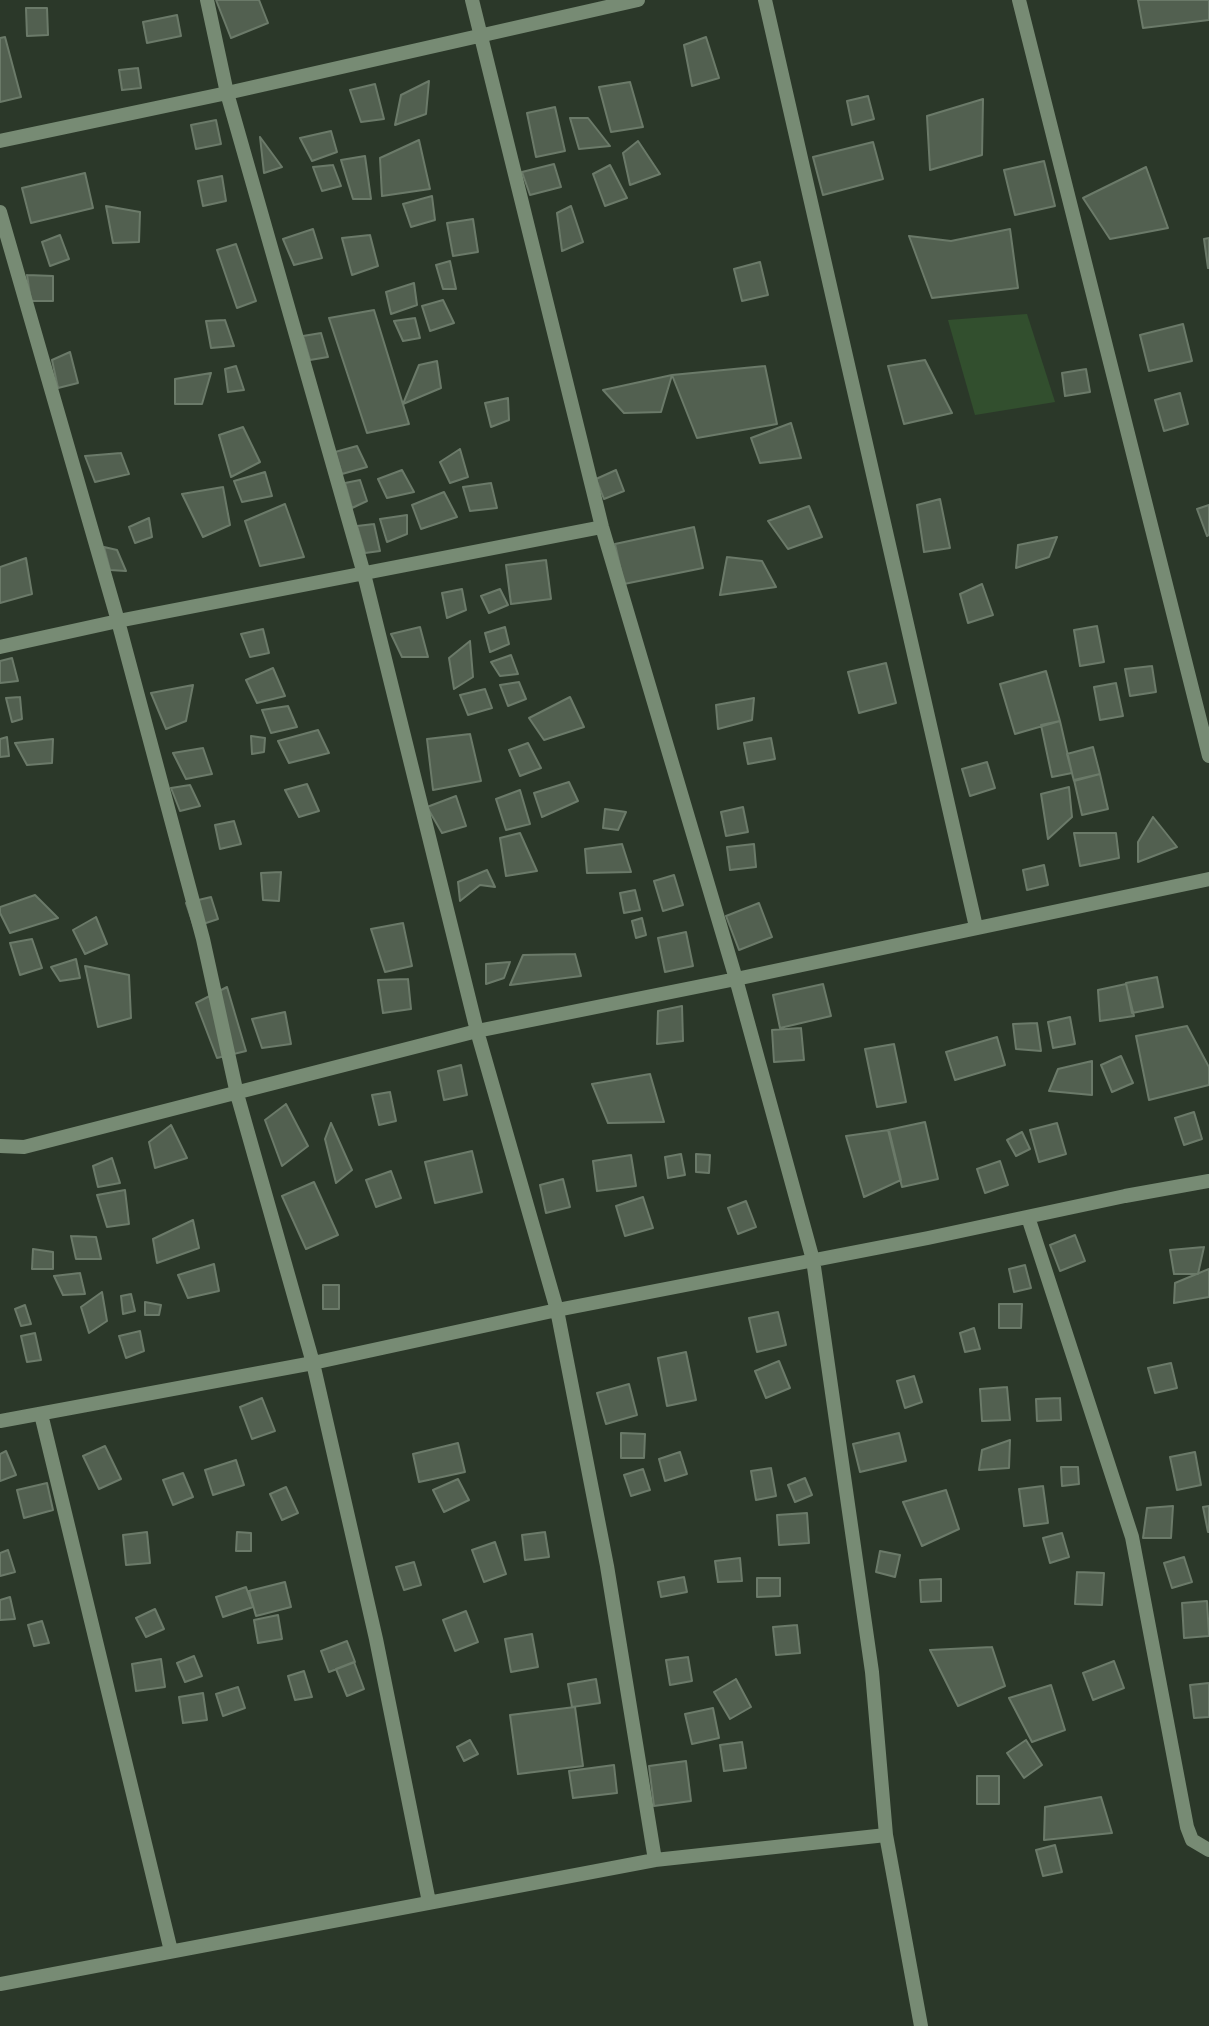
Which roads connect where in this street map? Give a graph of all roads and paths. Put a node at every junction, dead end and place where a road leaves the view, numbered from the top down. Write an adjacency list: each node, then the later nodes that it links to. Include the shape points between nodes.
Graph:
1 (207, 0): 7 (street)
2 (472, 0): 6 (street)
3 (638, 0): 6 (street)
4 (765, 0): 16 (street)
5 (1019, 0): 14 (street)
6 (481, 34): 7 (street); 10 (street)
7 (227, 93): 8 (street); 11 (street)
8 (0, 141)
9 (0, 212): 12 (street)
10 (602, 527): 11 (street); 17 (street)
11 (364, 574): 12 (street); 18 (street)
12 (118, 621): 13 (street); 19 (street, via 204,939)
13 (0, 647)
14 (1209, 755)
15 (1209, 879): 16 (street)
16 (976, 927): 17 (street)
17 (736, 979): 18 (street); 23 (street)
18 (477, 1031): 19 (street); 24 (street)
19 (237, 1094): 20 (street, via 24,1147); 25 (street)
20 (0, 1146)
21 (1209, 1181): 22 (street)
22 (1028, 1217): 23 (street); 29 (street, via 1132,1537 1186,1827 1192,1840)
23 (813, 1260): 24 (street); 28 (street, via 872,1672)
24 (557, 1310): 25 (street); 30 (street, via 607,1566)
25 (313, 1363): 26 (street); 31 (street, via 376,1639)
26 (41, 1414): 27 (street); 32 (street)
27 (0, 1421)
28 (886, 1835): 30 (street); 34 (street)
29 (1209, 1850)
30 (655, 1860): 31 (street)
31 (429, 1902): 32 (street)
32 (171, 1951): 33 (street)
33 (0, 1984)
34 (921, 2026)

